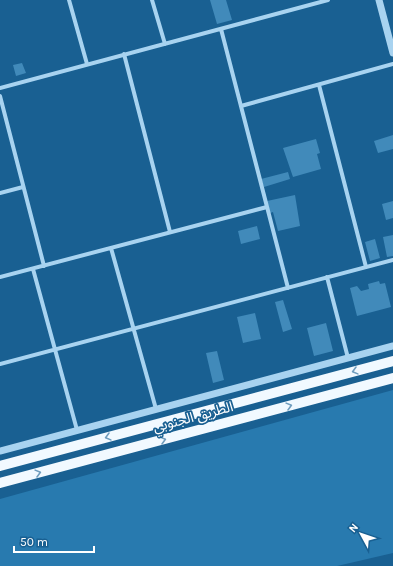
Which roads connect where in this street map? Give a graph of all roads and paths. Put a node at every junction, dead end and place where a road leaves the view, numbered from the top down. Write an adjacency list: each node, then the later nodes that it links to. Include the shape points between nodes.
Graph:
1 (69, 0): 9 (street)
2 (152, 0): 6 (street)
3 (328, 0): 5 (street)
4 (379, 0): 7 (street)
5 (221, 29): 6 (street); 15 (street)
6 (165, 44): 8 (street)
7 (393, 53)
8 (124, 54): 9 (street); 19 (street)
9 (87, 64): 12 (street)
10 (393, 64): 11 (street)
11 (319, 85): 15 (street); 23 (street)
12 (0, 88)
13 (0, 96): 14 (street)
14 (1, 106): 16 (street)
15 (241, 106): 18 (street)
16 (24, 187): 17 (street); 22 (street)
17 (0, 193)
18 (267, 207): 19 (street); 27 (street)
19 (170, 232): 20 (street)
20 (111, 248): 22 (street); 28 (street)
21 (393, 260): 23 (street)
22 (44, 266): 24 (street)
23 (366, 267): 26 (street)
24 (33, 269): 25 (street); 30 (street)
25 (0, 277)
26 (327, 277): 27 (street); 31 (street)
27 (288, 288): 28 (street)
28 (134, 329): 30 (street); 35 (street)
29 (393, 346): 31 (street)
30 (55, 350): 33 (street); 36 (street)
31 (348, 358): 35 (street)
32 (393, 361): 38 (main road, الطريق الجنوبي, one-way to 38)
33 (0, 364)
34 (393, 378): 39 (main road, الطريق الجنوبي, one-way to 34)
35 (156, 409): 36 (street)
36 (77, 430): 37 (street)
37 (0, 451)
38 (0, 466)
39 (0, 483)

